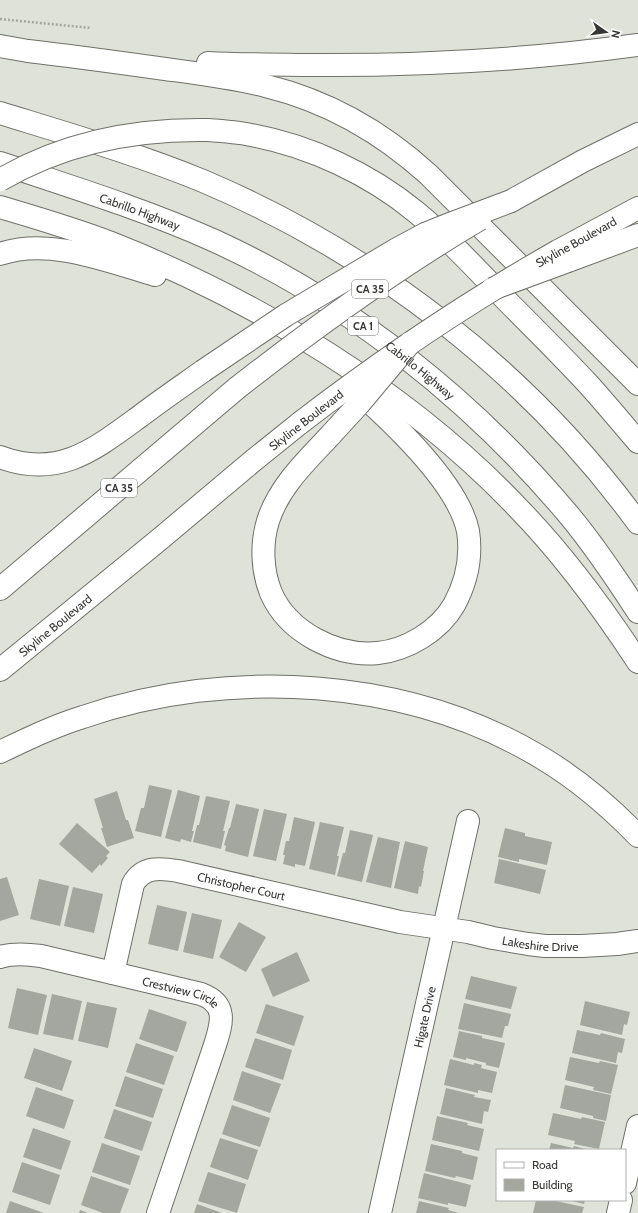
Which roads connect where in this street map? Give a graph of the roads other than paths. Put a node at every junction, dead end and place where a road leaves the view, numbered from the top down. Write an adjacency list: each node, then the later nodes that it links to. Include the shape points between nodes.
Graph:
1 (638, 45): 3 (main road, via 497,59 396,65 216,63)
2 (0, 46): 3 (main road)
3 (68, 56): 17 (main road, via 208,74 260,84 314,101 361,124 395,146 429,175)
4 (0, 113): 20 (main road, via 124,152 203,182 278,216 356,260 420,305 516,385 575,445)
5 (638, 134): 8 (main road, CA 35)
6 (0, 163): 22 (main road, Cabrillo Highway / CA 1, via 139,210 210,239 289,279 354,319 421,369 479,419 513,453 569,515)
7 (0, 180): 18 (main road, bridge, via 34,163 81,145 148,132 206,130 250,135 308,151 382,188 429,223 590,386)
8 (511, 201): 19 (main road, bridge, via 431,232 397,249 286,315 203,370 106,441 81,455 45,464 16,462); 21 (main road, CA 35, bridge, via 456,233 314,328 237,388)
9 (0, 206): 14 (main road, via 112,244 167,267)
10 (638, 208): 13 (main road, Skyline Boulevard)
11 (638, 235): 13 (main road)
12 (0, 254): 14 (main road, via 28,248 76,253 124,265)
13 (563, 256): 16 (main road, Skyline Boulevard, bridge, via 492,289)
14 (238, 302): 15 (main road)
15 (285, 328): 16 (main road, bridge, via 361,394 408,439 448,487 468,531 469,558 465,580 459,596 441,622 430,632 405,646 377,653 361,653 334,648 320,642 286,616 271,594 267,583 263,559 265,535 271,512 293,476 359,404); 23 (main road, via 400,404 491,481 560,555)
16 (410, 343): 24 (main road, Skyline Boulevard, bridge, via 300,423)
17 (638, 384)
18 (638, 442)
19 (0, 457)
20 (638, 523)
21 (0, 589)
22 (638, 612)
23 (638, 662)
24 (0, 670)
25 (0, 752): 27 (main road, via 84,716 176,694 257,687 354,692 431,709 505,738 540,756 573,778)
26 (468, 821): 28 (main road, Higate Drive)
27 (638, 836)
28 (444, 929): 29 (main road, Lakeshire Drive, via 545,946 598,946); 31 (main road, Christopher Court, via 400,922 178,871 152,870 139,876 133,884); 36 (main road, Higate Drive)
29 (638, 940)
30 (0, 957): 31 (main road, Crestview Circle, via 30,954)
31 (113, 973): 35 (main road, Crestview Circle, via 208,996 219,1007 221,1015 215,1045)
32 (638, 1126): 33 (main road)
33 (626, 1179)
34 (621, 1201): 37 (main road)
35 (158, 1213)
36 (380, 1213)
37 (618, 1213)

